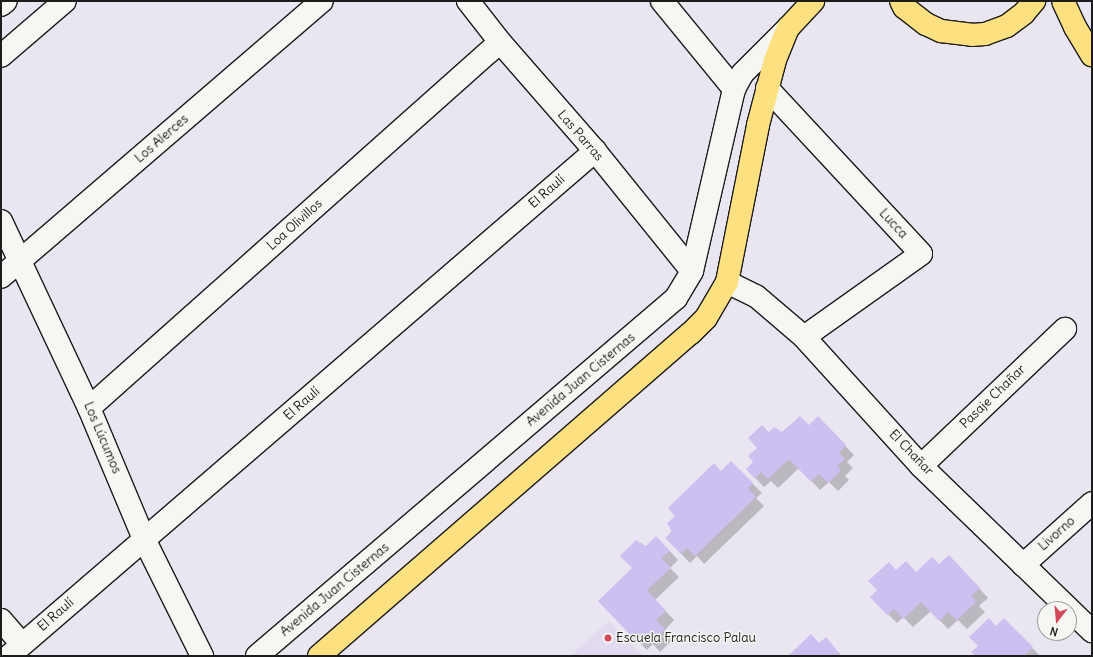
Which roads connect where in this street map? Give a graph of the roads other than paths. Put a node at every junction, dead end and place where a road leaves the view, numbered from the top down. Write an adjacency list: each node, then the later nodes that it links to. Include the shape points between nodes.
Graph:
1 (6, 1): 10 (street)
2 (65, 1): 13 (street)
3 (322, 1): 19 (street, Los Alerces)
4 (468, 1): 12 (street, Las Parras)
5 (662, 1): 16 (street)
6 (813, 1): 11 (main road, Avenida Juan Cisternas)
7 (901, 1): 8 (main road, via 904,7 926,24 941,30 972,35 985,34 1007,26 1024,13)
8 (1034, 1)
9 (1063, 1): 14 (main road)
10 (1, 5)
11 (788, 28): 15 (main road, Avenida Juan Cisternas); 16 (street, Avenida Juan Cisternas, via 743,73)
12 (500, 42): 17 (street, Las Parras); 25 (street, Loa Olivillos)
13 (1, 56)
14 (1092, 56)
15 (767, 88): 22 (main road, Avenida Juan Cisternas); 24 (street, Lucca, via 921,254)
16 (734, 89): 20 (street, Avenida Juan Cisternas)
17 (594, 151): 20 (street, Las Parras); 28 (street, El Raulí)
18 (1, 221): 19 (street, Los Lúcumos)
19 (20, 260): 21 (street, Los Alerces); 25 (street, Los Lúcumos)
20 (692, 271): 34 (street, Avenida Juan Cisternas, via 676,298)
21 (1, 277)
22 (727, 282): 24 (street, El Chañar, via 756,296); 35 (main road, Avenida Juan Cisternas, via 713,308 691,333)
23 (1065, 329): 26 (street, Pasaje Chañar)
24 (804, 337): 26 (street, El Chañar)
25 (90, 408): 28 (street, Los Lúcumos)
26 (921, 466): 29 (street, El Chañar)
27 (1092, 503): 29 (street, Livorno)
28 (144, 539): 32 (street, El Raulí); 33 (street, Los Lúcumos)
29 (1023, 565): 31 (street, El Chañar)
30 (1, 620): 32 (street)
31 (1092, 631)
32 (16, 650)
33 (202, 656)
34 (257, 656)
35 (319, 656)

